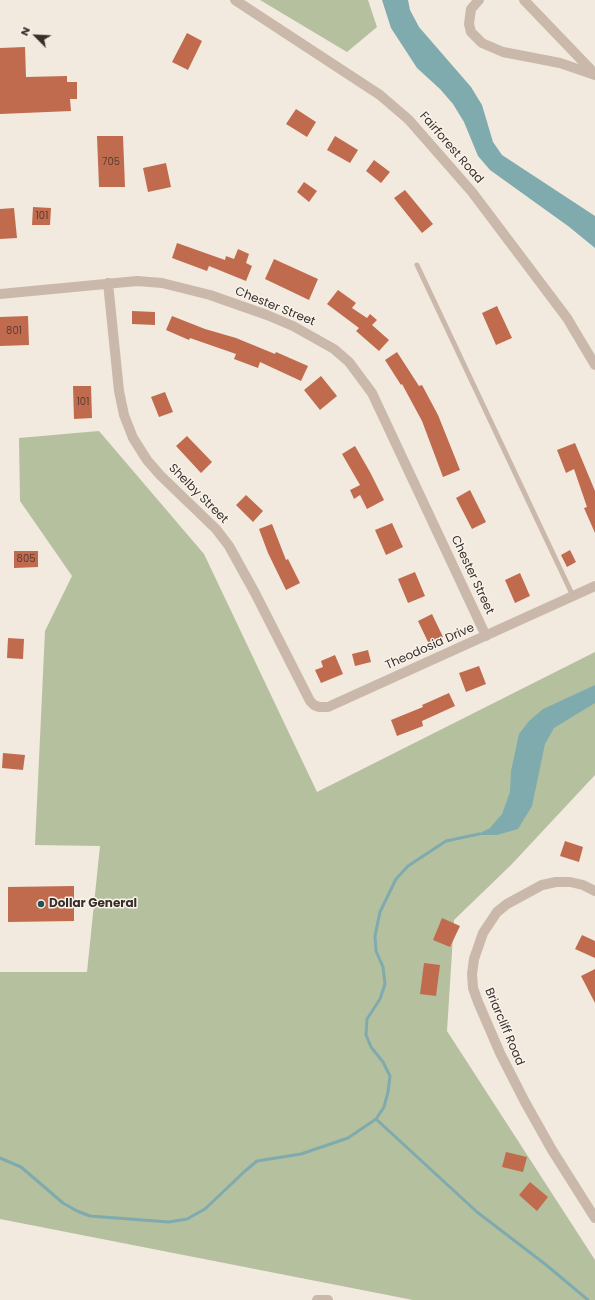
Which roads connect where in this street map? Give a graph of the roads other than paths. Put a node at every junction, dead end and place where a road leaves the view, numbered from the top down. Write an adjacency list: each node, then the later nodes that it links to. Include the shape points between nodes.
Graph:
1 (235, 0): 8 (street, Fairforest Road, via 380,95 409,120 496,223 567,318)
2 (479, 0): 4 (street, via 471,9 469,24 471,32 482,43 503,52 560,63)
3 (524, 0): 4 (street)
4 (595, 74)
5 (417, 265): 10 (lane)
6 (108, 283): 7 (street, Chester Street); 11 (street, Chester Street, via 162,283 210,296 293,326 334,349 349,362 372,393); 12 (street, Shelby Street, via 119,391 124,415 133,438 160,475 216,529 229,546 310,701)
7 (0, 294)
8 (595, 366)
9 (595, 586): 10 (street, Theodosia Drive)
10 (573, 596): 11 (street, Theodosia Drive)
11 (486, 636): 12 (street, Theodosia Drive, via 328,707)
12 (319, 707)
13 (595, 891): 14 (street, Briarcliff Road, via 570,882 556,882 542,885 507,904 493,917 483,933 472,974 478,1002 521,1095)
14 (595, 1218)
15 (317, 1300): 16 (street)
16 (328, 1300)

